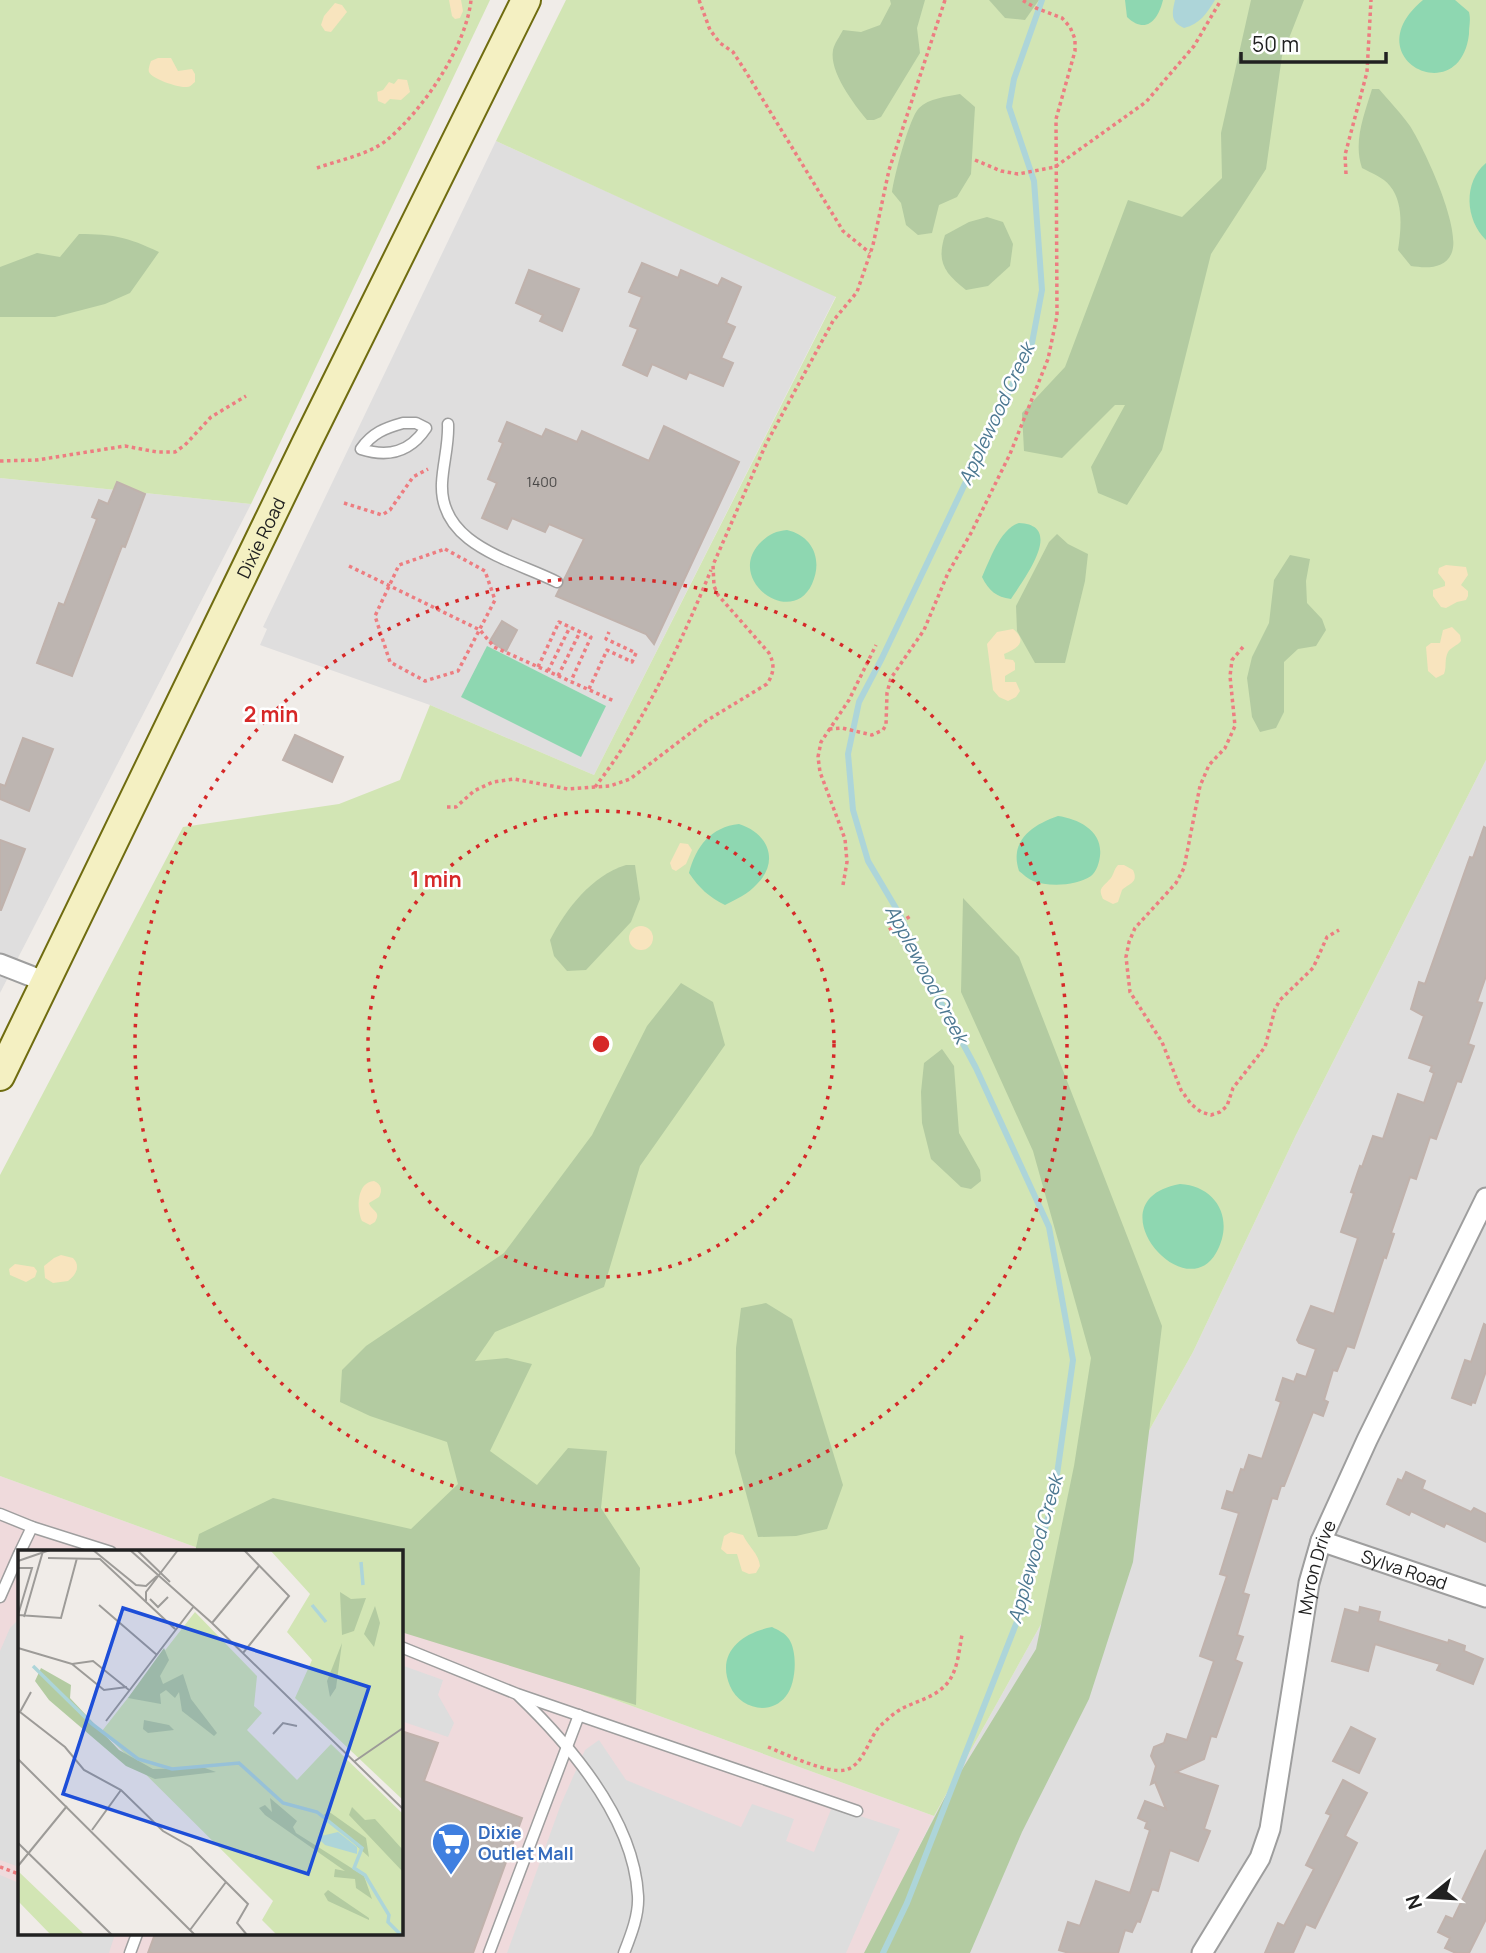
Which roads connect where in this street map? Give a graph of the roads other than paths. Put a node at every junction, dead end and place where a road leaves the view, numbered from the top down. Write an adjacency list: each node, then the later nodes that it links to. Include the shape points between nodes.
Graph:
1 (526, 0): 6 (main road, Dixie Road)
2 (448, 424): 4 (lane, via 444,508 457,529 490,554)
3 (362, 449): 3 (lane, via 394,452 418,439 426,428 416,423 387,427 368,439)
4 (557, 582)
5 (0, 964): 6 (street)
6 (46, 982): 7 (main road, Dixie Road)
7 (0, 1076)
8 (1486, 1198): 11 (street, Myron Drive)
9 (0, 1514): 10 (lane)
10 (32, 1527): 12 (lane); 13 (lane)
11 (1321, 1541): 16 (street, Sylva Road); 26 (street, Myron Drive, via 1309,1583 1270,1829 1261,1858)
12 (21, 1550)
13 (105, 1550)
14 (18, 1557): 15 (lane)
15 (0, 1597)
16 (1486, 1597)
17 (402, 1647): 18 (lane)
18 (517, 1694): 19 (lane); 20 (lane)
19 (579, 1715): 20 (lane); 21 (lane)
20 (567, 1746): 24 (lane); 25 (lane, via 615,1817 634,1867 639,1898)
21 (857, 1811)
22 (136, 1936): 23 (lane)
23 (130, 1953)
24 (489, 1953)
25 (624, 1953)
26 (1202, 1953)

